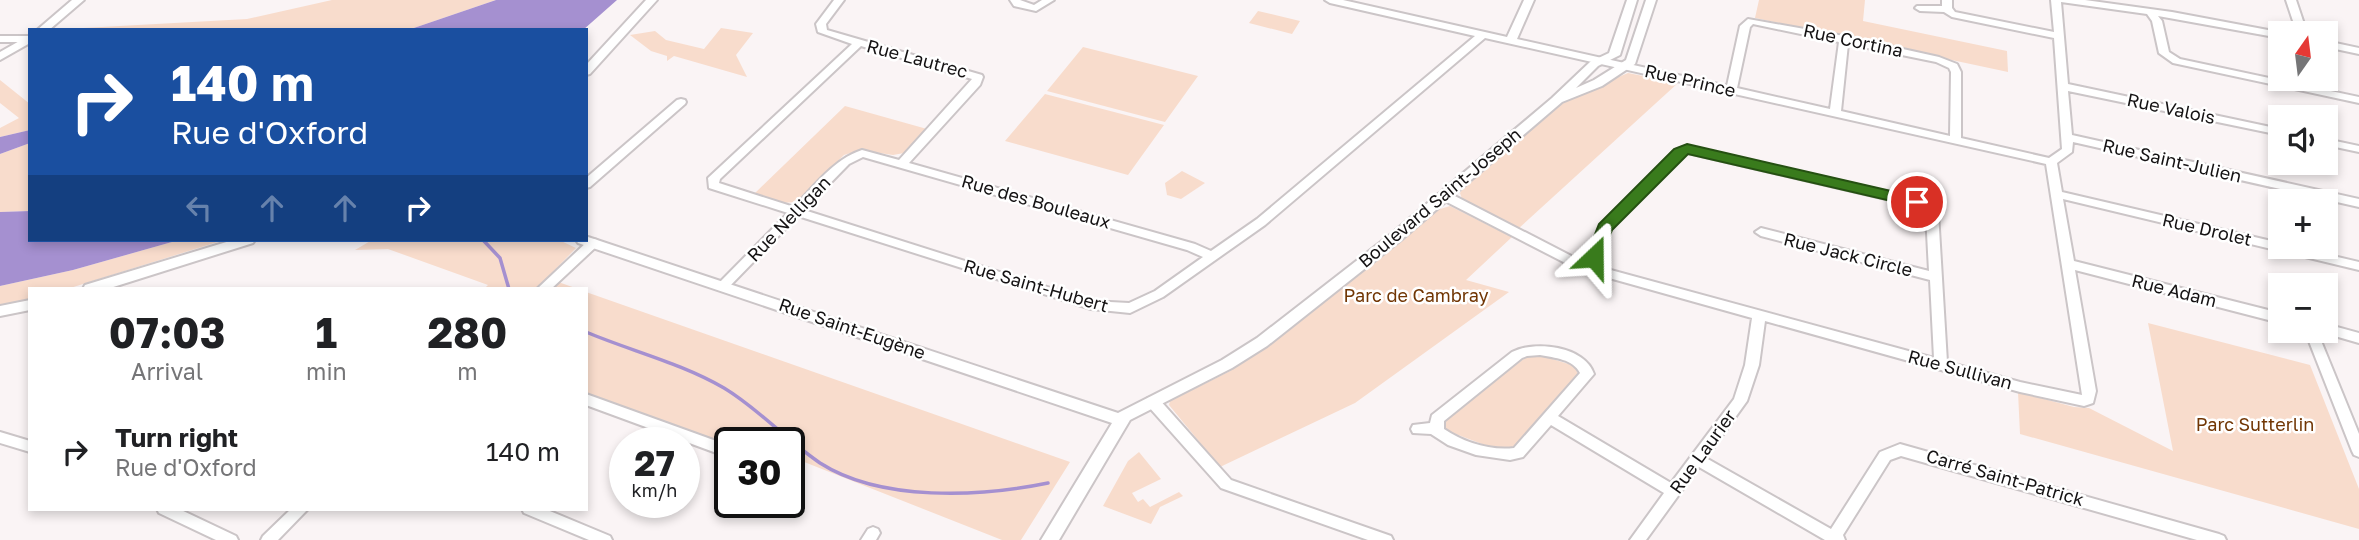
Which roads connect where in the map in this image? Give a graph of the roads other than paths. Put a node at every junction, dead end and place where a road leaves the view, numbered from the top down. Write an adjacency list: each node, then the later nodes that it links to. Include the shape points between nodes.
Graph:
1 (79, 0): 17 (street)
2 (652, 0): 32 (street)
3 (839, 0): 26 (street, Rue Lautrec, via 821,24 821,31)
4 (1015, 0): 5 (street, via 1017,5 1033,8)
5 (1049, 0)
6 (1330, 0): 19 (street, Rue Prince)
7 (1529, 0): 25 (street)
8 (1632, 0): 30 (street, Boulevard Saint-Joseph, via 1614,55)
9 (1651, 0): 31 (street, via 1632,59)
10 (2056, 0): 20 (street)
11 (2064, 0): 15 (street)
12 (2291, 0): 16 (street)
13 (1947, 5): 14 (street); 20 (street, via 1955,15)
14 (1920, 8)
15 (2151, 13): 18 (street); 35 (street, via 2163,51 2177,61)
16 (2298, 21)
17 (44, 28)
18 (2268, 33)
19 (1483, 34): 25 (street, Rue Prince); 56 (street, Rue Saint-Hubert, via 1261,222)
20 (2058, 36): 33 (street)
21 (28, 38): 22 (street)
22 (0, 39)
23 (28, 39): 29 (street)
24 (1844, 39): 34 (street, Rue Cortina, via 1751,21 1745,26); 38 (street); 41 (street, Rue Cortina, via 1952,66 1956,72)
25 (1511, 40): 30 (street, Rue Prince)
26 (859, 43): 46 (street, Rue Lautrec, via 978,77); 51 (street, Rue Saint-Hubert, via 712,181 717,188)
27 (2338, 47): 28 (street)
28 (2359, 51)
29 (0, 57)
30 (1603, 61): 31 (street, Rue Prince); 36 (street, Boulevard Saint-Joseph, via 1570,84)
31 (1625, 66): 34 (street, Rue Prince); 36 (street, Boulevard Saint-Joseph)
32 (588, 70)
33 (2062, 86): 39 (street, Rue Valois); 40 (street)
34 (1731, 90): 38 (street, Rue Prince)
35 (2359, 100)
36 (1556, 101): 49 (street, Boulevard Saint-Joseph)
37 (681, 102): 47 (street)
38 (1835, 114): 41 (street, Rue Prince)
39 (2268, 129)
40 (2067, 137): 45 (street, via 2068,152); 50 (street, Rue Saint-Julien)
41 (1955, 140): 45 (street, Rue Prince)
42 (2338, 145): 43 (street)
43 (2359, 149)
44 (858, 154): 46 (street, Rue des Bouleaux); 51 (street, Rue Nelligan, via 848,158)
45 (2051, 162): 48 (street, Rue Sullivan)
46 (903, 163): 56 (street, Rue des Bouleaux)
47 (588, 182)
48 (2056, 194): 57 (street, Rue Sullivan); 58 (street, Rue Drolet)
49 (1445, 196): 59 (street, Rue Sullivan); 73 (street, Boulevard Saint-Joseph, via 1262,342)
50 (2359, 203)
51 (795, 213): 56 (street, Rue Saint-Hubert, via 1107,309 1143,303); 61 (street, Rue Nelligan)
52 (1761, 232): 60 (street, Rue Jack Circle)
53 (588, 241): 61 (street, Rue Saint-Eugène)
54 (242, 242): 62 (street)
55 (587, 242): 63 (street)
56 (1212, 256)
57 (2068, 264): 67 (street, Rue Adam); 71 (street, Rue Sullivan, via 2087,400 2076,401)
58 (2359, 266)
59 (1589, 268): 60 (street, via 1605,228 1679,152 1689,149 1924,204 1932,212); 66 (street, Rue Sullivan)
60 (1936, 277): 71 (street)
61 (723, 286): 76 (street, Rue Saint-Eugène)
62 (96, 287)
63 (545, 287)
64 (28, 305): 65 (street)
65 (0, 311)
66 (1759, 315): 71 (street, Rue Sullivan); 83 (street, Rue Laurier, via 1743,395)
67 (2268, 315)
68 (2338, 332): 69 (street)
69 (2359, 338)
70 (2317, 343): 75 (street)
71 (1941, 365)
72 (588, 400): 80 (street)
73 (1153, 402): 76 (street, Boulevard Saint-Joseph); 93 (street, via 1226,484)
74 (1550, 418): 77 (street, via 1518,453 1507,456 1450,439); 77 (street, via 1581,383 1586,367 1577,360 1530,350 1517,355 1440,415); 84 (street)
75 (2352, 419): 82 (street)
76 (1121, 420): 92 (street)
77 (1436, 428): 78 (street)
78 (1418, 429)
79 (0, 436): 81 (street)
80 (714, 445)
81 (28, 446)
82 (2359, 451)
83 (1698, 460): 84 (street, Rue Laurier); 88 (street)
84 (1674, 492): 94 (street, Rue Laurier)
85 (168, 511): 89 (street)
86 (299, 511): 90 (street)
87 (534, 511): 91 (street)
88 (1835, 539): 95 (street, Carré Saint-Patrick, via 1885,457 1900,450)
89 (231, 540)
90 (268, 540)
91 (605, 540)
92 (1051, 540)
93 (1386, 540)
94 (1637, 540)
95 (2218, 540)

